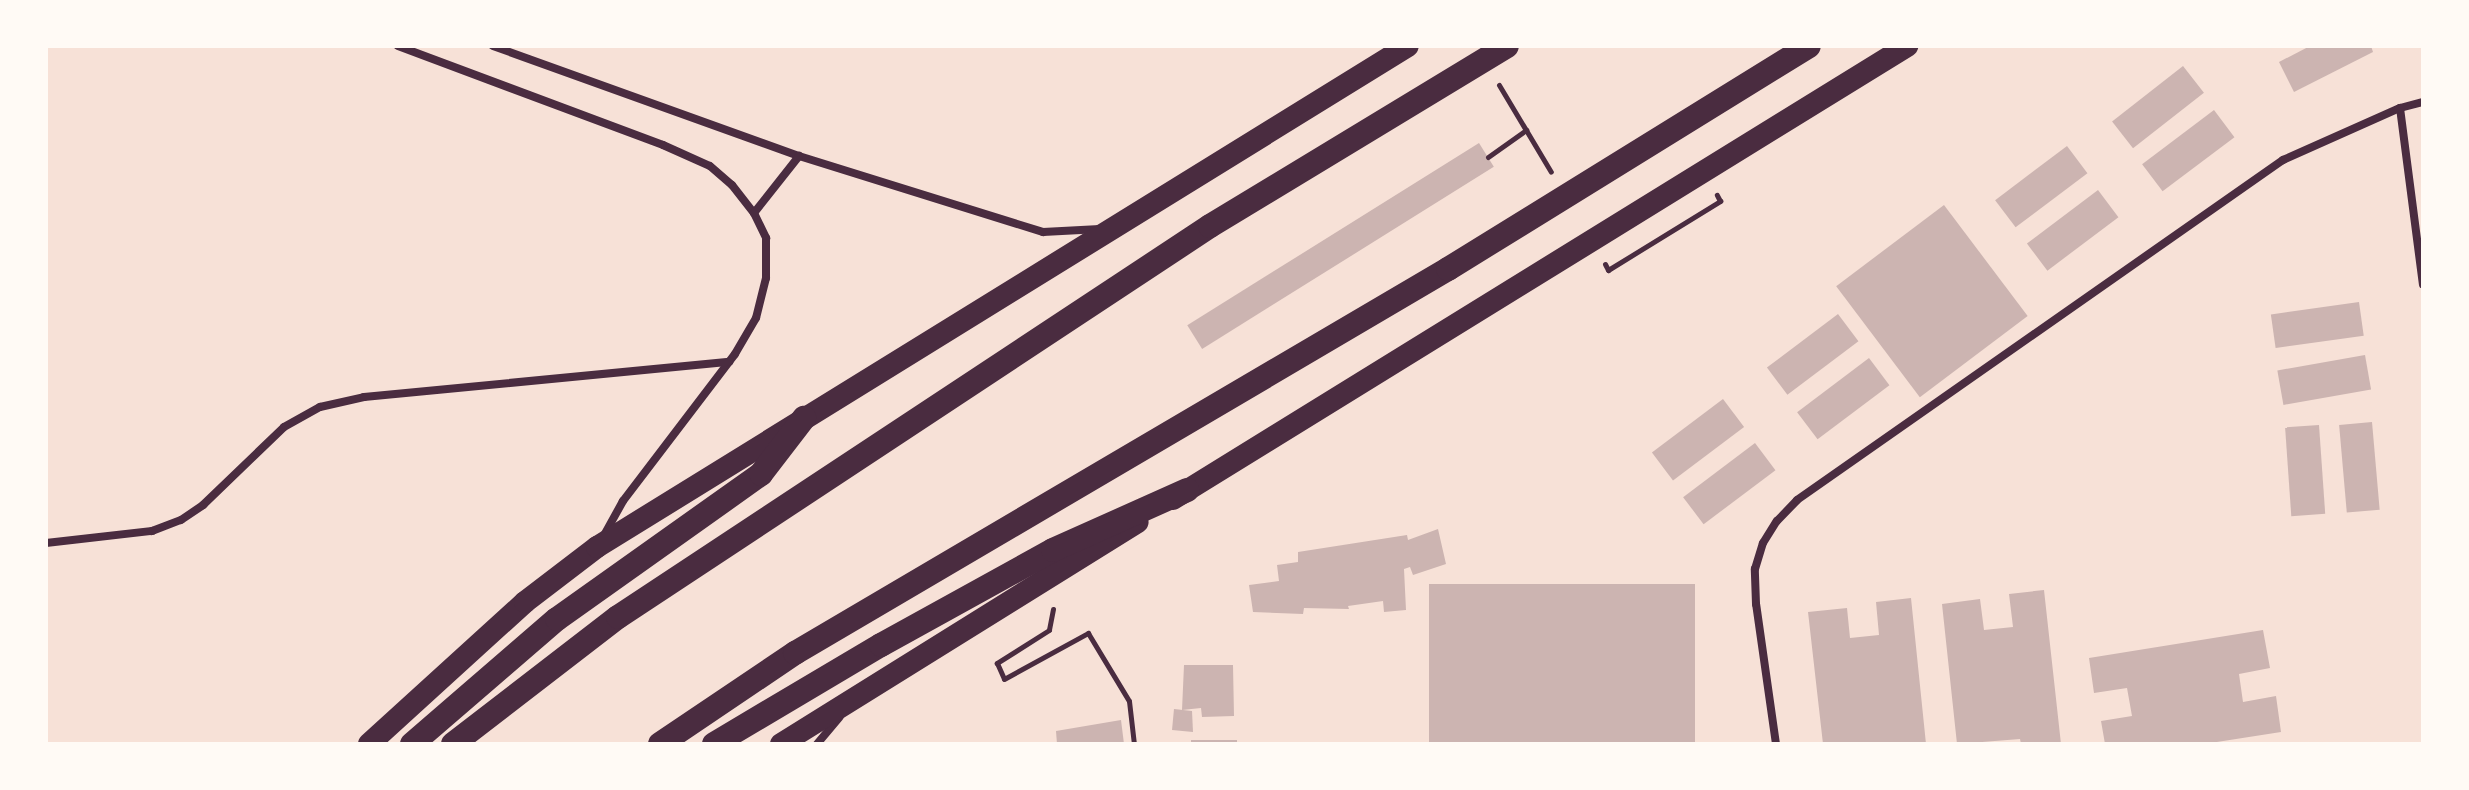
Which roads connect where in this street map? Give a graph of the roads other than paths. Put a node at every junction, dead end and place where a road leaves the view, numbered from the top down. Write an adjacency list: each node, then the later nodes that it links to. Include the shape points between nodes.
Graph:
1 (398, 46): 10 (street, via 710,166)
2 (493, 46): 9 (street)
3 (1408, 46): 11 (highway)
4 (1507, 46): 21 (highway, via 1210,226 632,608)
5 (1809, 46): 22 (highway, via 1435,277 795,653)
6 (1907, 46): 15 (highway)
7 (2423, 102): 8 (street)
8 (2400, 108): 12 (street); 26 (street, via 2283,160 1797,500 1763,543 1755,569)
9 (799, 156): 10 (street); 11 (street, via 1043,232)
10 (754, 213): 13 (street, via 766,238 766,278 756,318)
11 (1112, 229): 14 (highway)
12 (2423, 285)
13 (729, 362): 16 (street, via 364,397 320,407 284,427 181,520 152,531); 17 (street, via 623,501)
14 (804, 418): 17 (highway); 20 (highway, via 761,474 557,619)
15 (1187, 490): 18 (highway); 23 (highway, via 1053,550)
16 (46, 543)
17 (597, 547): 19 (highway, via 525,602)
18 (861, 693): 24 (highway); 25 (street)
19 (369, 744)
20 (412, 744)
21 (453, 744)
22 (660, 744)
23 (714, 744)
24 (781, 744)
25 (817, 744)
26 (1776, 744)

